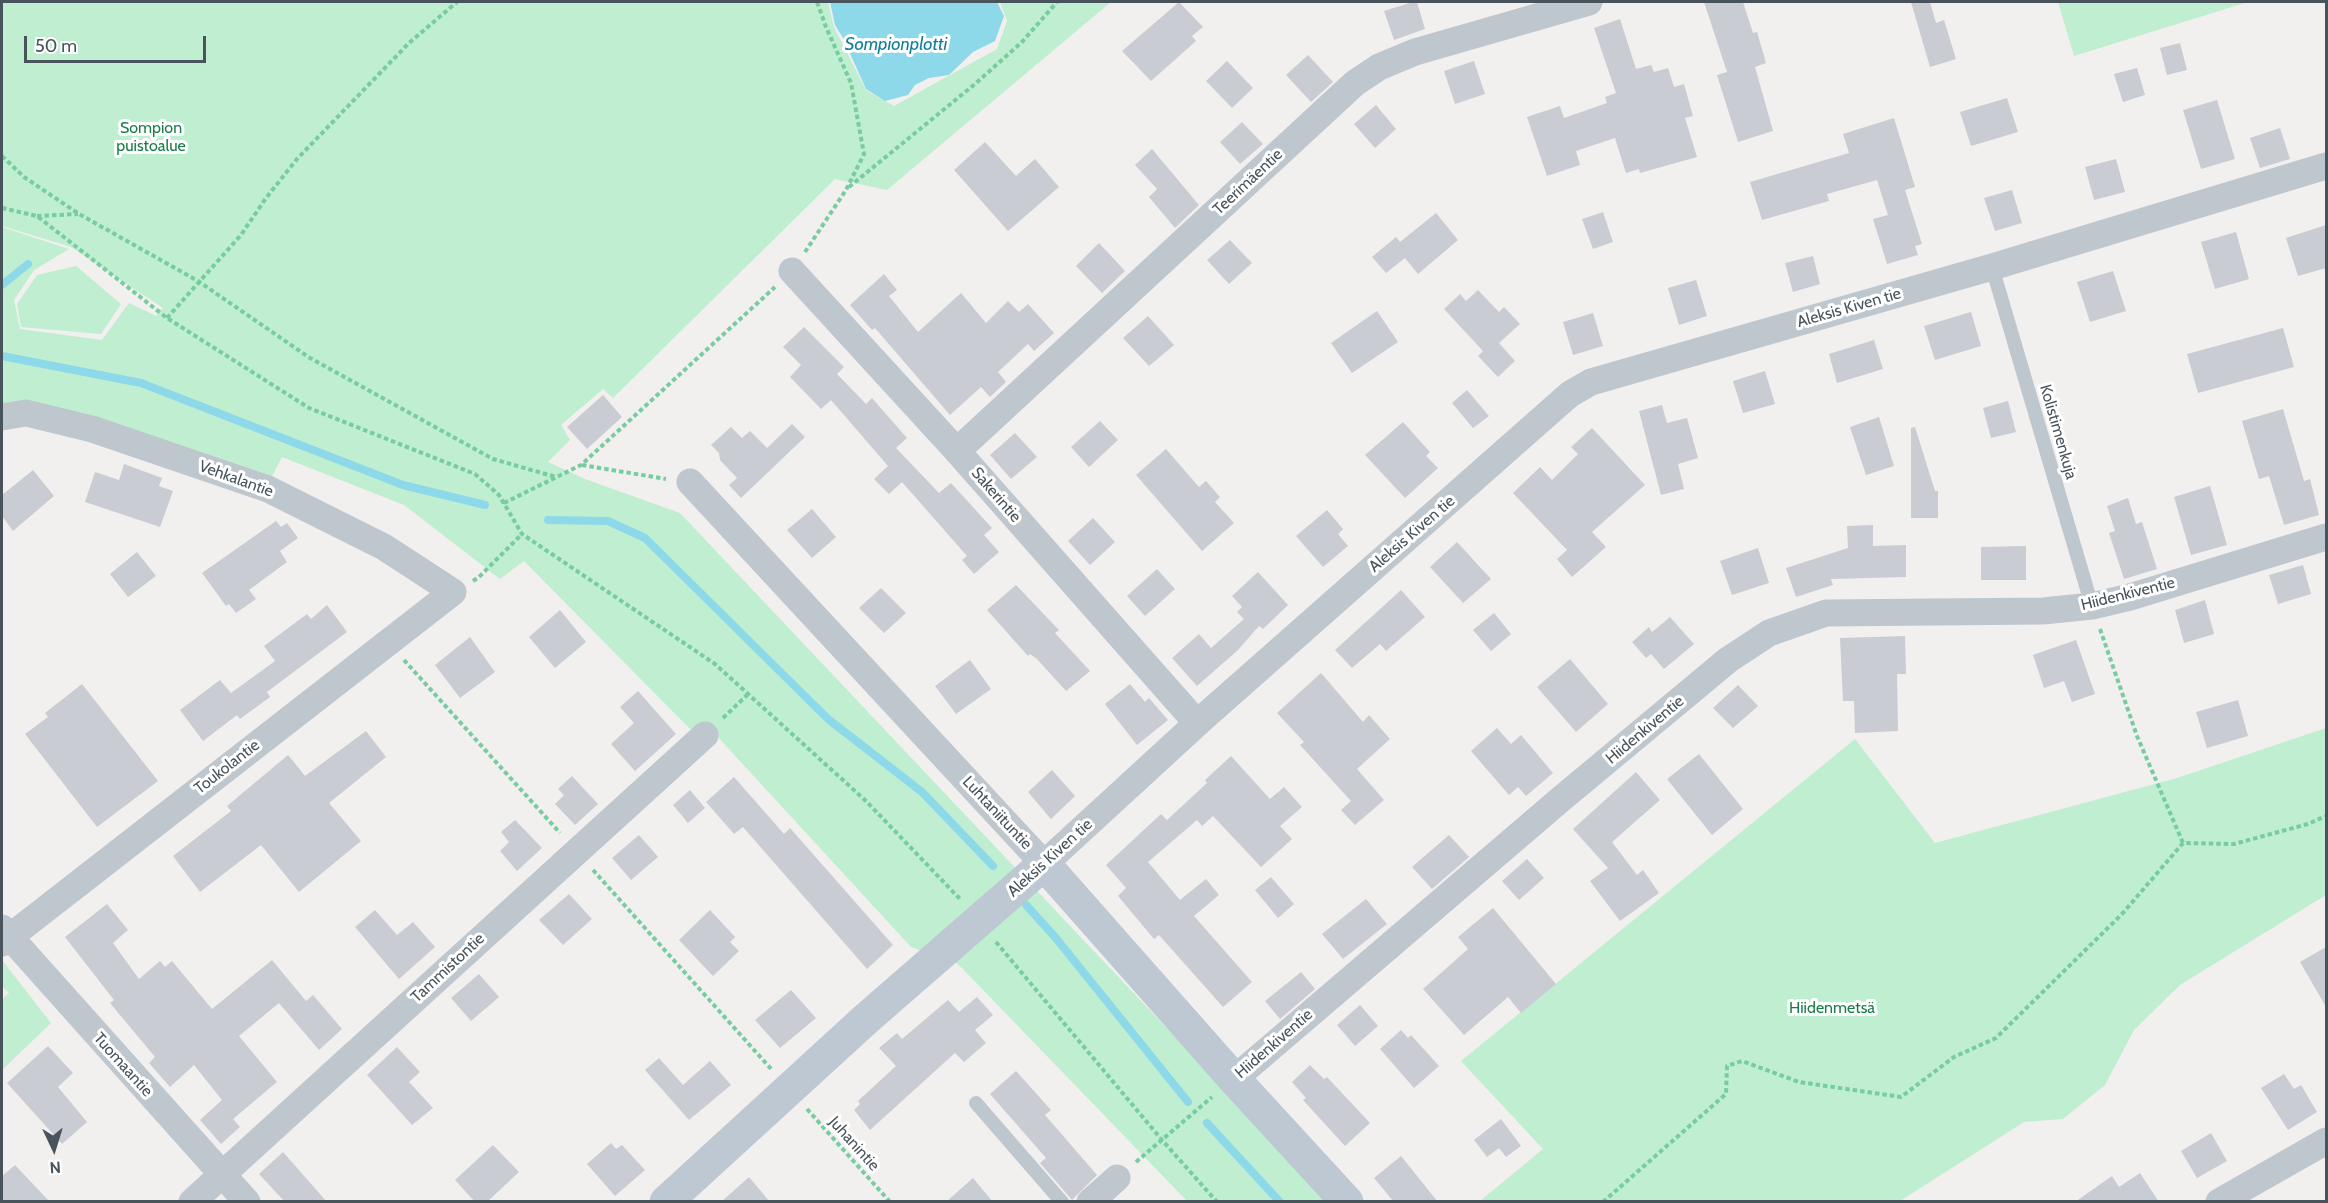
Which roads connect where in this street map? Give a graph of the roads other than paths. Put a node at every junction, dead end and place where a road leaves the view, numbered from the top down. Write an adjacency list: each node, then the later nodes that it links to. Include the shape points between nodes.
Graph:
1 (1589, 2): 6 (street, Teerimäentie, via 1415,52 1354,83)
2 (2326, 166): 3 (street, Aleksis Kiven tie)
3 (1992, 267): 10 (lane, Kolistimenkuja); 11 (street, Aleksis Kiven tie, via 1591,382 1570,394)
4 (792, 271): 6 (street, Sakerintie)
5 (2, 417): 9 (street, Vehkalantie, via 26,413 92,429 268,489 384,547)
6 (957, 451): 11 (street, Sakerintie)
7 (690, 482): 13 (street, Luhtaniituntie)
8 (2326, 537): 10 (street, Hiidenkiventie)
9 (453, 592): 14 (street, Toukolantie)
10 (2092, 606): 15 (street, Hiidenkiventie, via 2043,611 1826,613 1768,633 1728,660 1527,827)
11 (1197, 723): 13 (street, Aleksis Kiven tie)
12 (705, 735): 18 (street, Tammistontie)
13 (1044, 864): 15 (street, Luhtaniituntie); 22 (street, Aleksis Kiven tie, via 866,1018)
14 (4, 936): 18 (street, Tuomaantie)
15 (1234, 1079): 25 (street, Luhtaniituntie)
16 (976, 1103): 23 (lane)
17 (2326, 1141): 26 (street)
18 (222, 1174): 20 (street, Tammistontie); 21 (street, Tuomaantie)
19 (1117, 1178): 24 (street)
20 (192, 1202)
21 (247, 1202)
22 (666, 1202)
23 (1062, 1202)
24 (1090, 1202)
25 (1347, 1202)
26 (2219, 1202)

